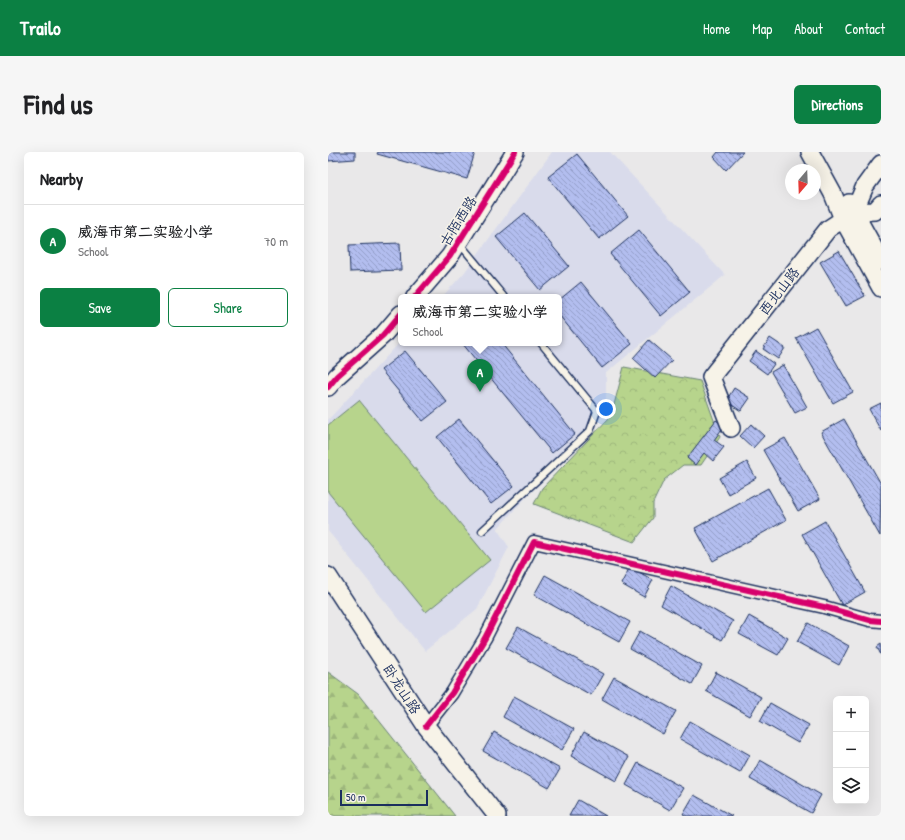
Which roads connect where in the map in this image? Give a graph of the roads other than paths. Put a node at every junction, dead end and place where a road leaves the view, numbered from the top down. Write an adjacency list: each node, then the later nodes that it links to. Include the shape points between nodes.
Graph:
1 (515, 152): 7 (main road, 古陌西路)
2 (810, 152): 6 (main road, via 833,194)
3 (823, 152): 6 (main road)
4 (881, 164): 6 (main road, via 865,186)
5 (881, 204): 6 (main road, via 875,211)
6 (849, 216): 8 (main road); 9 (main road); 15 (main road, 西北山路, via 828,229 711,377)
7 (459, 242): 10 (main road, 古陌西路); 11 (lane)
8 (881, 261)
9 (881, 288)
10 (418, 294)
11 (502, 294)
12 (398, 317): 14 (main road)
13 (544, 346): 16 (lane, via 597,411 590,431)
14 (328, 387)
15 (731, 428)
16 (482, 531)
17 (328, 576): 19 (main road, 卧龙山路)
18 (881, 621): 19 (street, via 534,542 481,645 452,693)
19 (426, 726): 20 (main road, 卧龙山路)
20 (497, 816)

